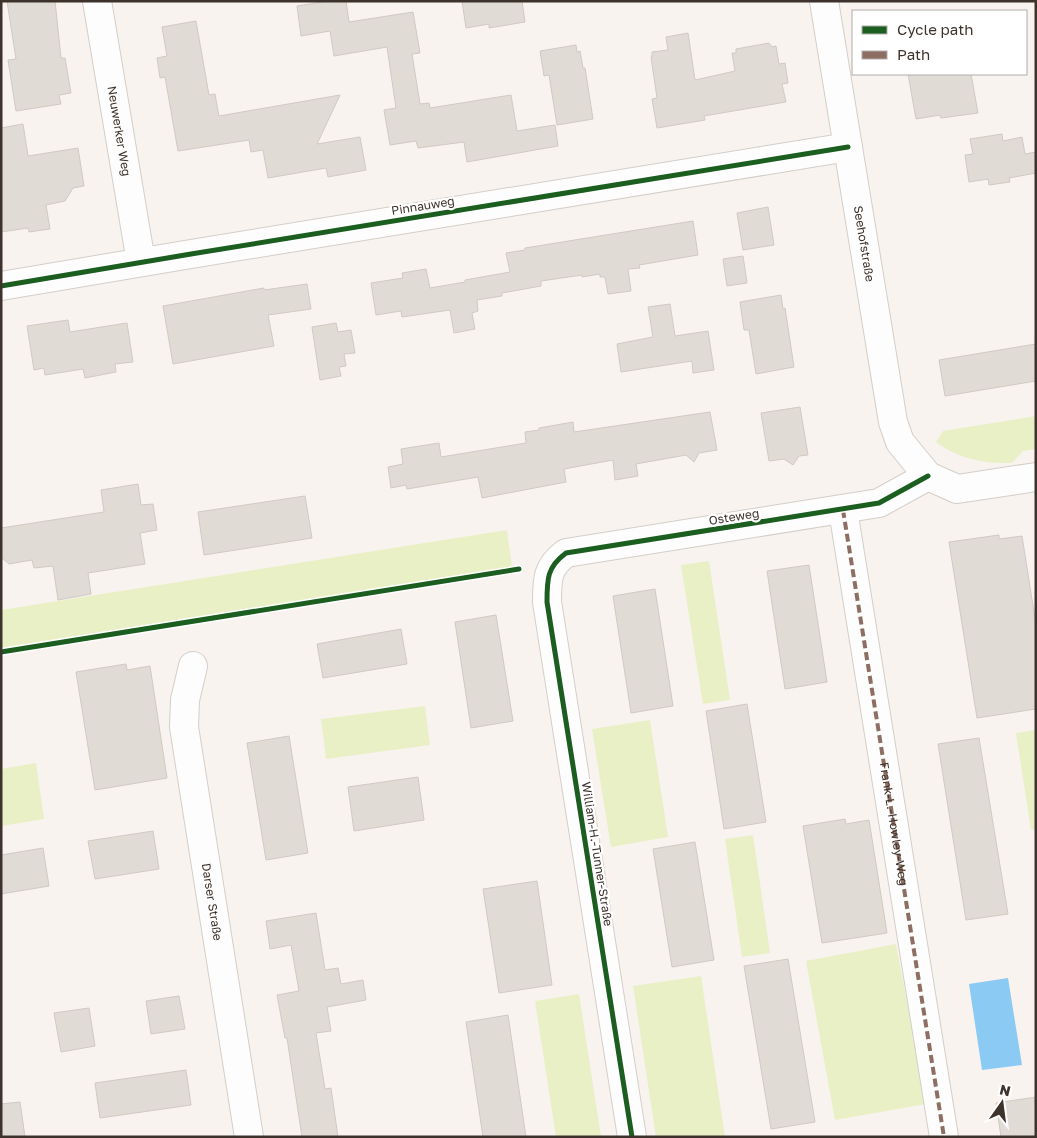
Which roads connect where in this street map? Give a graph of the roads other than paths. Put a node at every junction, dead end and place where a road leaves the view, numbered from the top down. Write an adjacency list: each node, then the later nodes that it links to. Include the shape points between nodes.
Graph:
1 (97, 1): 4 (street, Neuwerker Weg)
2 (824, 1): 3 (street, Seehofstraße)
3 (848, 148): 4 (street, Pinnauweg); 6 (street, Seehofstraße, via 893,422 900,442)
4 (141, 262): 5 (street, Pinnauweg)
5 (1, 286)
6 (928, 476): 7 (street, via 957,489); 8 (street, Osteweg, via 879,503)
7 (1036, 477)
8 (843, 510): 9 (street, Osteweg, via 566,553 556,560); 13 (street, Frank-L.-Howley-Weg)
9 (548, 574): 12 (street, William-H.-Tunner-Straße, via 547,602)
10 (194, 666): 11 (street, Darser Straße, via 185,700 184,727)
11 (249, 1137)
12 (632, 1137)
13 (944, 1137)

